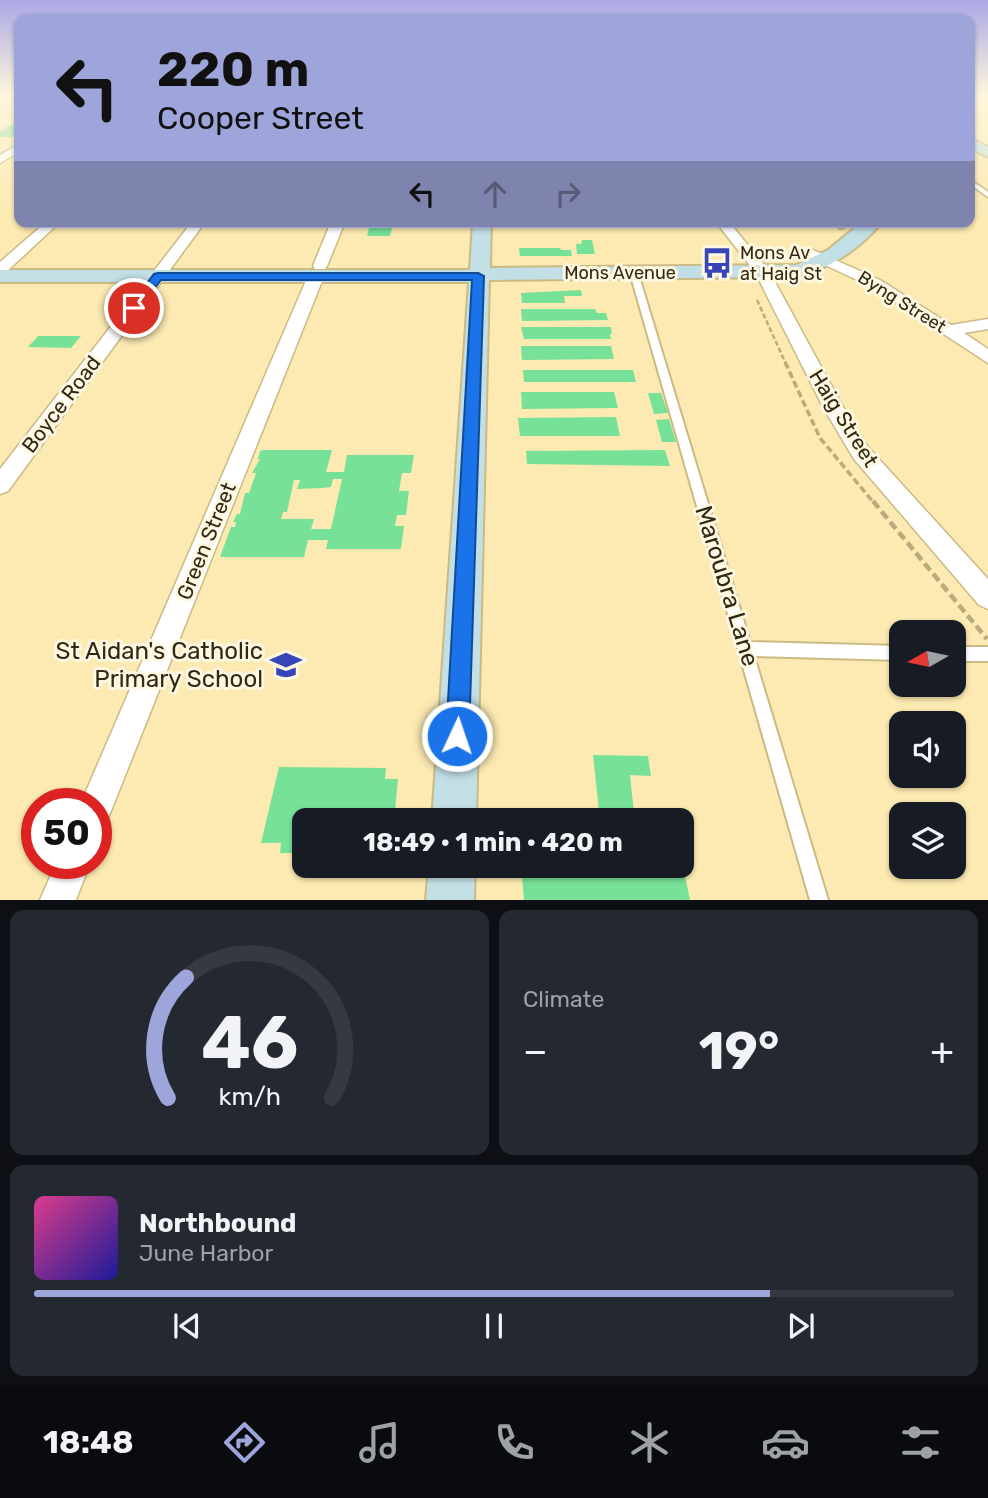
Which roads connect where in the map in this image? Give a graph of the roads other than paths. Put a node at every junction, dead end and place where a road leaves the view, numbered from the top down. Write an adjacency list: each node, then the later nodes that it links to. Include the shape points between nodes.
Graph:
1 (47, 228): 9 (street)
2 (194, 228): 14 (street, Boyce Road)
3 (336, 228): 10 (street, Green Street)
4 (482, 228): 15 (street)
5 (727, 228): 11 (street, Haig Street)
6 (839, 228): 8 (street, Mons Avenue)
7 (864, 228): 8 (street, Mons Avenue)
8 (821, 257): 11 (street, Mons Avenue, via 815,268 784,274); 17 (street, Byng Street, via 875,283)
9 (0, 270)
10 (318, 271): 14 (street, Mons Avenue); 15 (street, Mons Avenue); 25 (street, Green Street)
11 (762, 271): 12 (street, Mons Avenue); 20 (street, Haig Street, via 861,453)
12 (634, 273): 15 (street, Mons Avenue); 21 (lane, Maroubra Lane)
13 (0, 276): 14 (street, Mons Avenue)
14 (158, 276): 19 (street, Boyce Road)
15 (478, 276): 26 (street)
16 (988, 324): 17 (street)
17 (949, 331): 18 (street, Byng Street)
18 (988, 357)
19 (0, 485)
20 (988, 597)
21 (746, 649): 22 (lane); 31 (lane, Maroubra Lane)
22 (889, 653)
23 (966, 654): 24 (lane)
24 (988, 654)
25 (103, 788)
26 (455, 808)
27 (451, 878): 30 (street)
28 (67, 879): 29 (street)
29 (58, 900)
30 (450, 900)
31 (819, 900)

